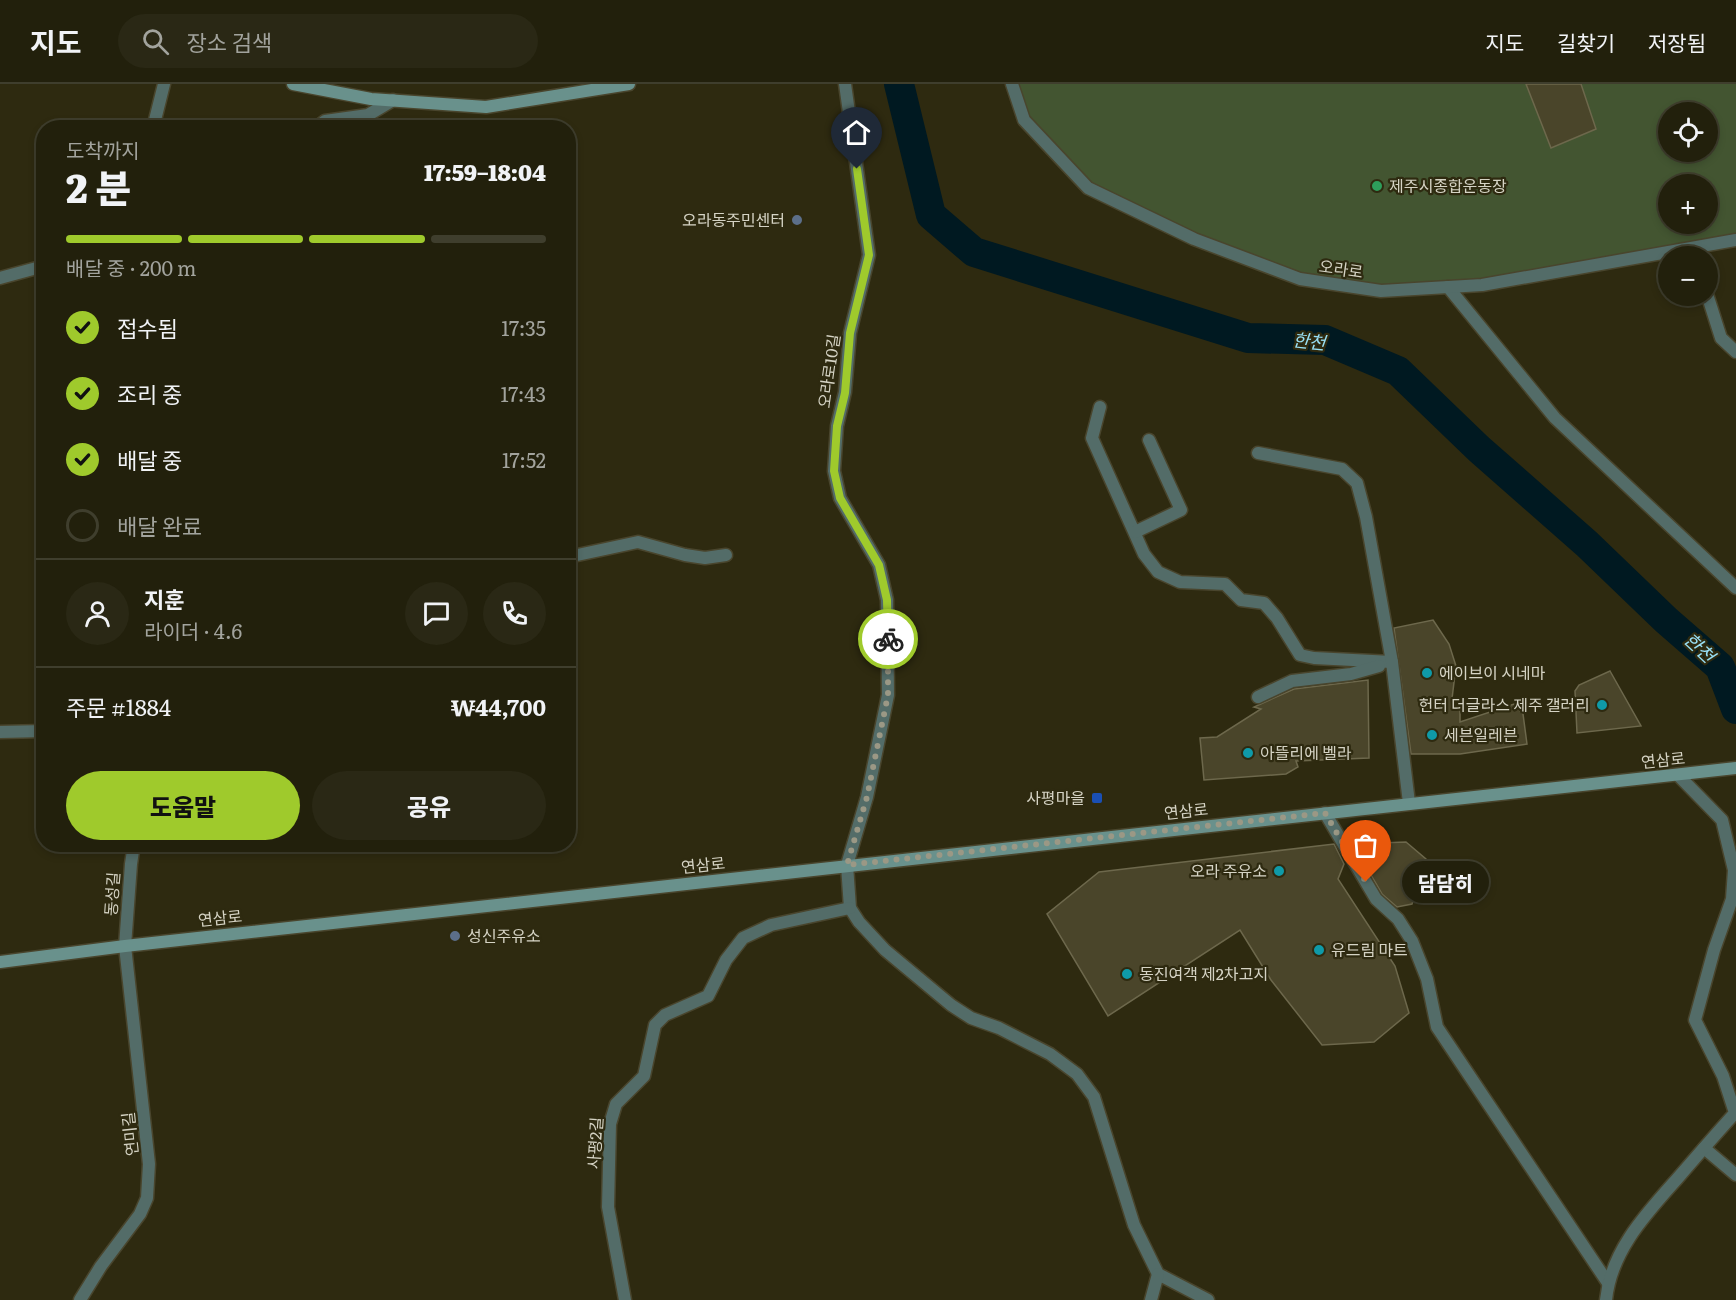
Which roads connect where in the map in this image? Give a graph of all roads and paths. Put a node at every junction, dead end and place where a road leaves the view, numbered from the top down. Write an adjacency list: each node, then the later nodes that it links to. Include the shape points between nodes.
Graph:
1 (164, 84): 7 (street)
2 (293, 84): 6 (main road)
3 (628, 84): 6 (main road, via 486,107)
4 (845, 84): 33 (street, 오라로10길, via 869,255 850,333 834,471 840,498 879,565 887,600 888,695 867,797)
5 (1012, 84): 14 (street, 오라로, via 1024,120 1089,188 1194,239 1300,279 1381,291)
6 (393, 100): 8 (street, via 368,115)
7 (155, 120)
8 (333, 120)
9 (1736, 240): 10 (street, 오라로)
10 (1715, 246)
11 (1658, 258): 14 (street, 오라로)
12 (36, 268): 13 (street)
13 (0, 278)
14 (1448, 287): 23 (street, via 1554,418)
15 (1711, 306): 16 (street, via 1721,338)
16 (1736, 352)
17 (1101, 407): 20 (street, via 1092,438)
18 (1149, 440): 20 (street, via 1181,510)
19 (1258, 453): 24 (street, via 1342,469 1357,483)
20 (1135, 532): 24 (street, via 1144,554 1158,572 1180,582 1225,584 1241,600 1264,603 1300,655)
21 (576, 555): 22 (street, via 638,542 695,557)
22 (726, 555)
23 (1736, 588)
24 (1392, 662): 25 (street, via 1351,674 1292,681); 30 (street)
25 (1258, 697)
26 (36, 731): 27 (street)
27 (0, 732)
28 (1736, 768): 29 (main road, 연삼로)
29 (1678, 775): 30 (main road, 연삼로); 34 (street, via 1722,820)
30 (1409, 803): 31 (main road, 연삼로)
31 (1325, 813): 33 (main road, 연삼로); 43 (street, via 1376,899 1398,919 1412,941 1427,979 1437,1027)
32 (133, 852): 37 (street, 동성길)
33 (847, 865): 36 (street); 37 (main road, 연삼로)
34 (1735, 871): 35 (street)
35 (1734, 903): 39 (street, via 1714,950 1695,1020 1723,1076)
36 (850, 908): 42 (street, via 885,950 951,1005 1050,1053 1077,1074 1094,1096 1134,1225); 45 (street, 사평2길, via 771,925 743,938 726,960 708,996 664,1015 655,1025 644,1076 616,1104 610,1124 608,1207)
37 (125, 946): 38 (main road, 연삼로); 44 (street, 연미길, via 149,1164 147,1198)
38 (0, 962)
39 (1735, 1112): 40 (street)
40 (1704, 1148): 41 (street); 43 (street, via 1641,1220 1618,1255)
41 (1736, 1175)
42 (1158, 1274): 46 (street); 47 (street)
43 (1608, 1283): 48 (street)
44 (80, 1300)
45 (625, 1300)
46 (1151, 1300)
47 (1208, 1300)
48 (1606, 1300)

